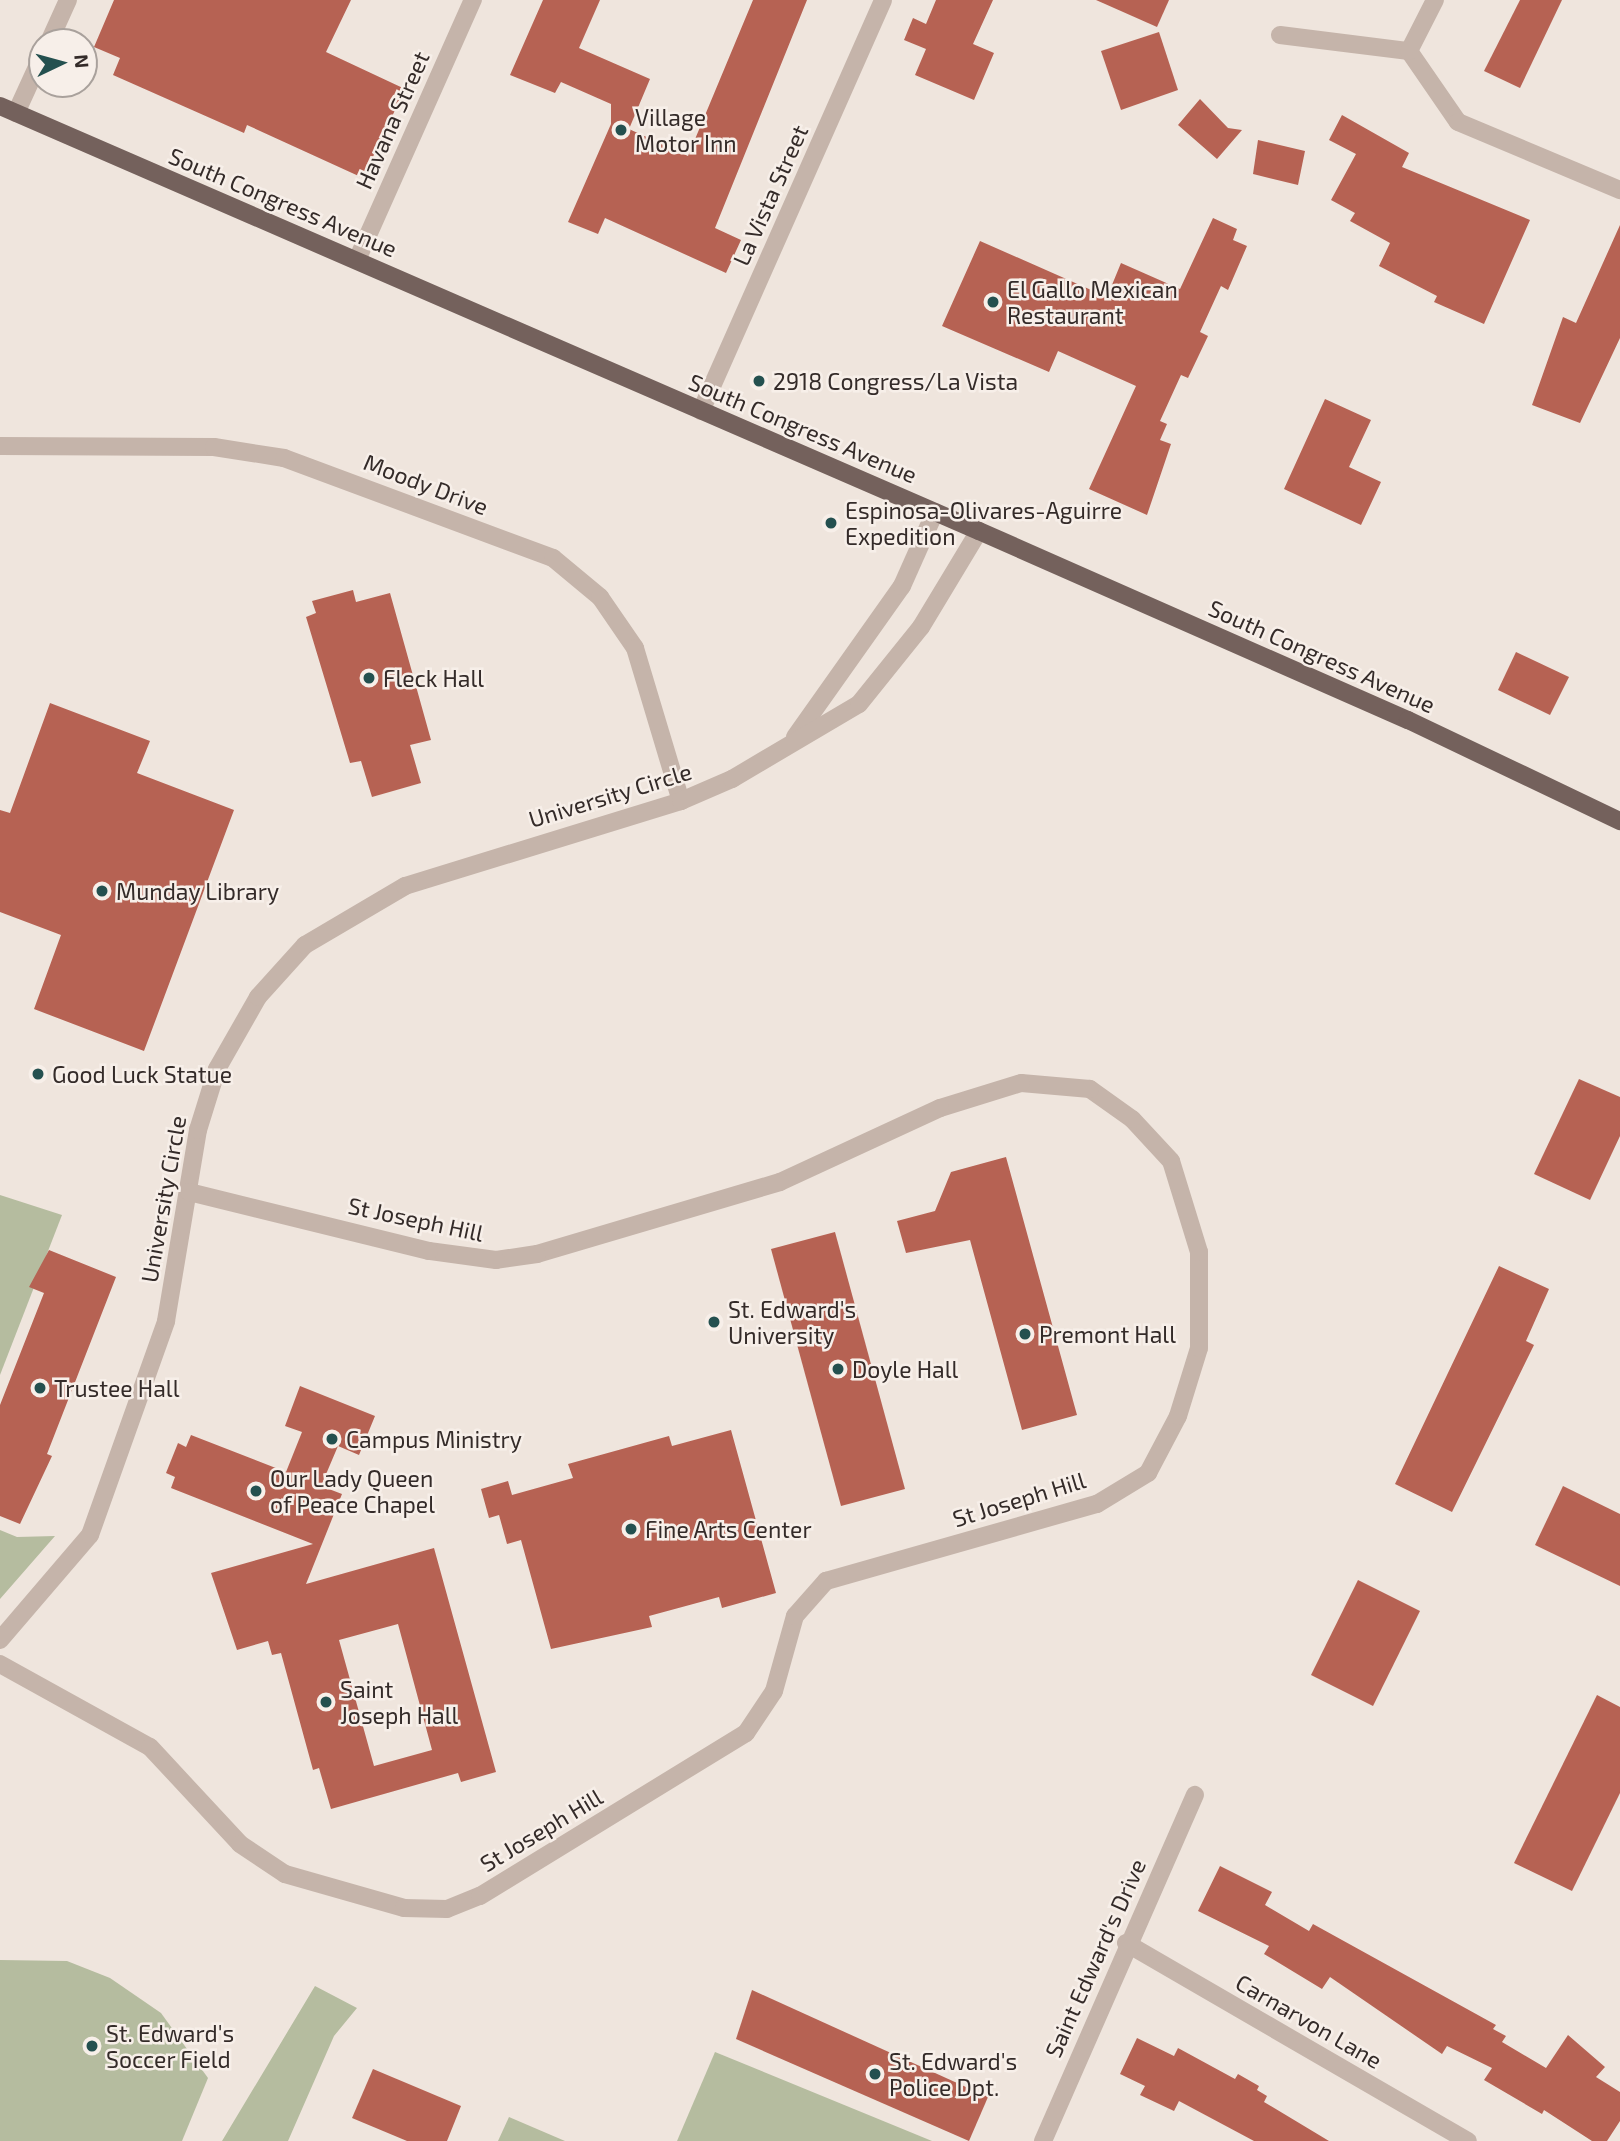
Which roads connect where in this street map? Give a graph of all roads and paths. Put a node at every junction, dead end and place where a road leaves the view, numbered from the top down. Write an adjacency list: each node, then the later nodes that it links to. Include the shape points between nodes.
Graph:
1 (68, 0): 5 (street)
2 (473, 0): 11 (street, Havana Street)
3 (883, 0): 12 (street, La Vista Street)
4 (1435, 0): 7 (street)
5 (55, 28)
6 (1280, 35): 7 (street)
7 (1409, 51): 10 (street, via 1458,122)
8 (28, 78): 9 (street)
9 (8, 109): 11 (main road, South Congress Avenue)
10 (1620, 190)
11 (357, 260): 12 (main road, South Congress Avenue)
12 (701, 411): 14 (main road, South Congress Avenue)
13 (0, 446): 17 (street, Moody Drive, via 214,447 284,458 553,558 600,597 635,649)
14 (935, 512): 15 (main road, South Congress Avenue); 16 (street, University Circle, via 902,586)
15 (979, 531): 16 (street, University Circle, via 921,627 885,675 859,704); 18 (main road, South Congress Avenue, via 1408,720)
16 (791, 743): 17 (street, University Circle, via 732,779)
17 (681, 801): 19 (street, University Circle, via 405,886 305,945 258,997 217,1069 198,1130)
18 (1620, 821)
19 (189, 1192): 20 (street, University Circle, via 166,1321 90,1535); 21 (street, St Joseph Hill, via 429,1251 496,1260 537,1254 780,1182 940,1108 1021,1083 1090,1089 1132,1119 1171,1161 1199,1252 1199,1348 1178,1416 1149,1473 1097,1504 826,1581 795,1616 774,1692 746,1733 480,1896 447,1909 404,1908 285,1874 240,1844 150,1746)
20 (0, 1640)
21 (0, 1664)
22 (1195, 1795): 23 (street, Saint Edward's Drive)
23 (1126, 1943): 24 (street, Saint Edward's Drive); 25 (street, Carnarvon Lane)
24 (1044, 2141)
25 (1468, 2141)

